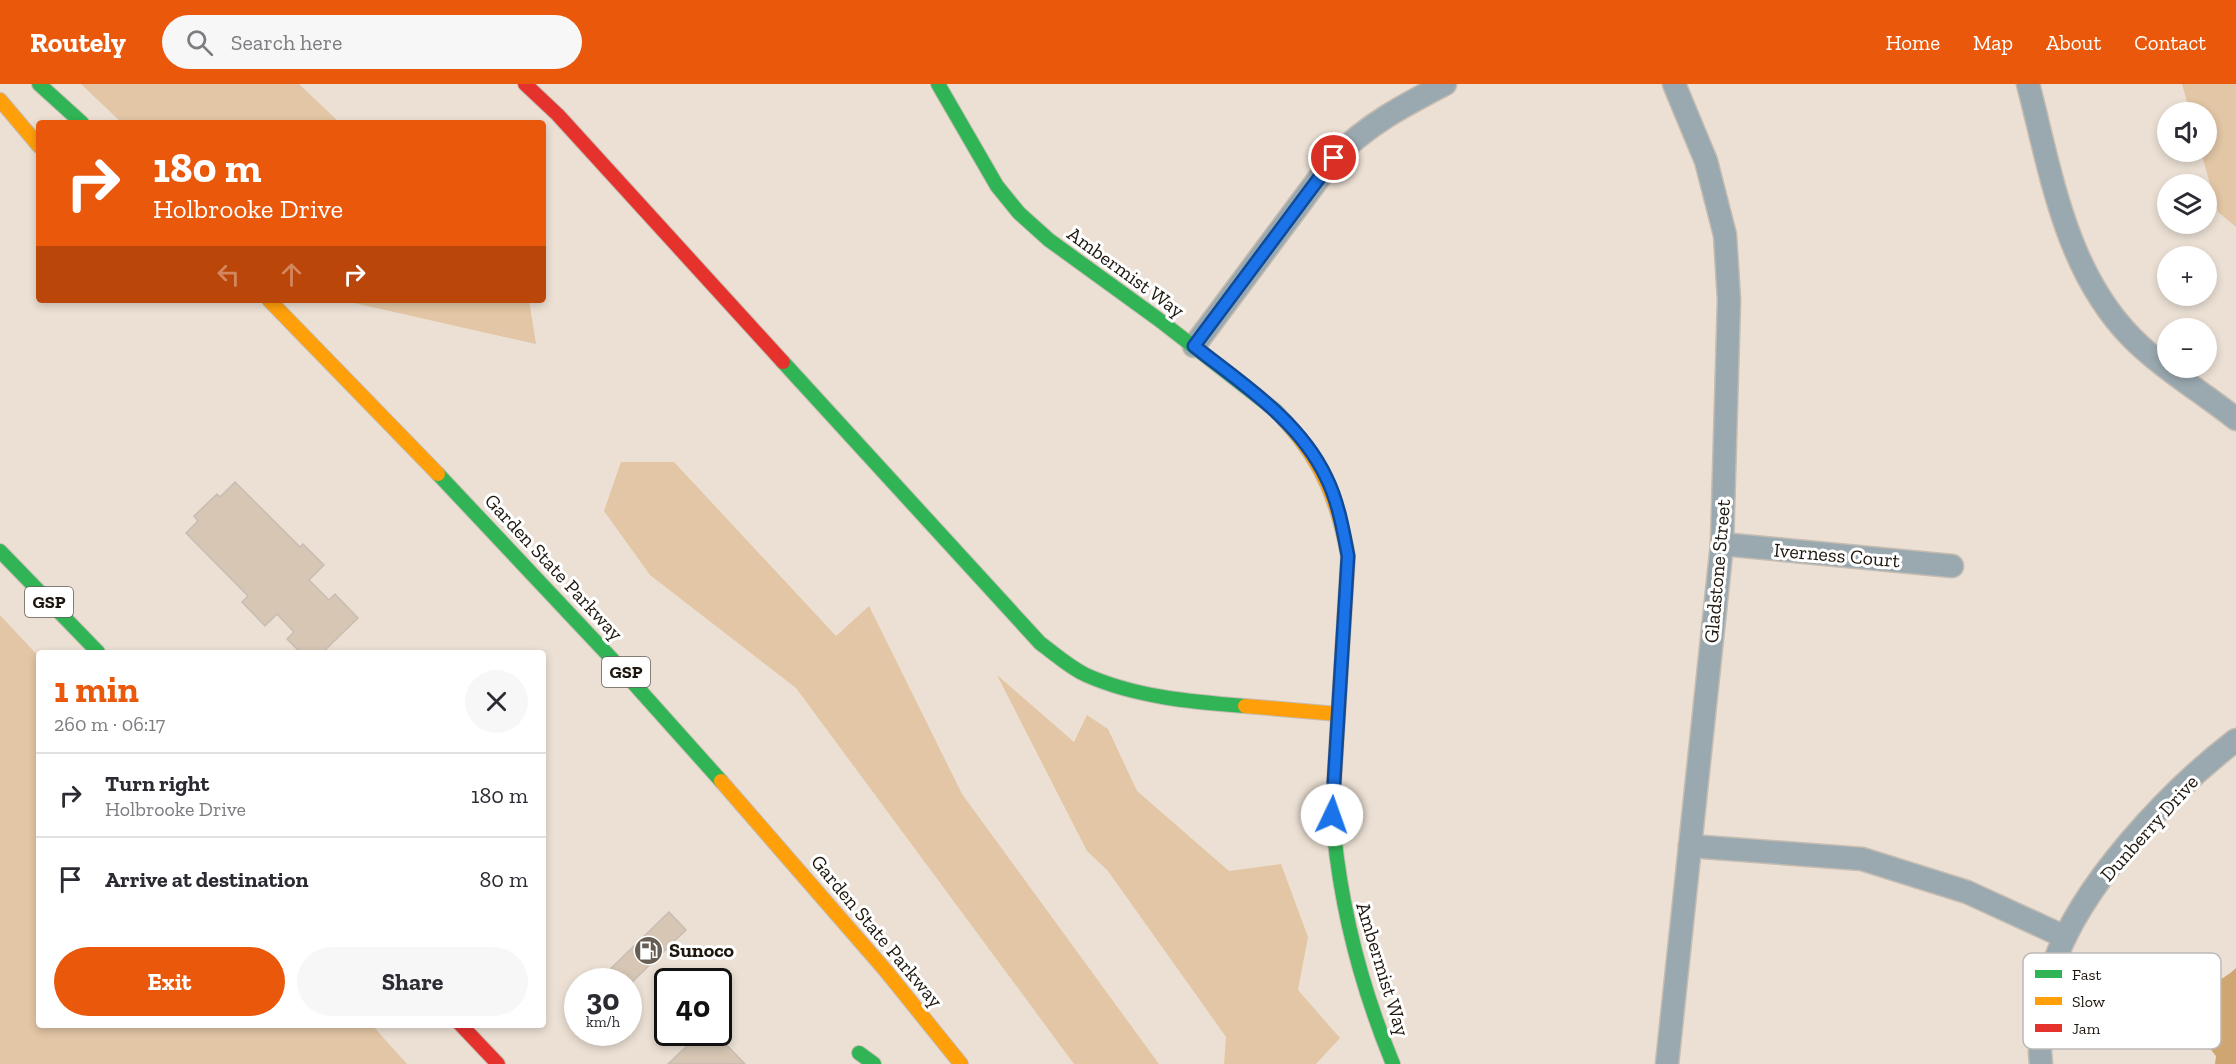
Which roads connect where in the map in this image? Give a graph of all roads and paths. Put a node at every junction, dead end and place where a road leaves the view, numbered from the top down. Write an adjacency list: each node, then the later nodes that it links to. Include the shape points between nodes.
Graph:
1 (39, 84): 8 (main road)
2 (525, 84): 17 (main road, via 558,115 1040,643 1091,677 1125,689 1155,696)
3 (938, 84): 11 (main road, Ambermist Way, via 997,186 1019,213 1049,240)
4 (1445, 84): 11 (street, via 1386,115 1334,158)
5 (1674, 84): 13 (street, Gladstone Street, via 1706,161 1725,235 1730,300)
6 (2028, 84): 12 (street, via 2067,233 2095,291 2131,337)
7 (0, 100): 9 (main road)
8 (79, 120)
9 (36, 142)
10 (272, 303): 27 (main road, Garden State Parkway / GSP, via 435,469 628,675)
11 (1194, 346): 17 (main road, Ambermist Way, via 1275,410 1302,440 1326,477 1342,523 1348,556)
12 (2236, 419)
13 (1722, 544): 15 (street, Iverness Court); 19 (street, Gladstone Street)
14 (0, 551): 16 (main road, GSP)
15 (1952, 566)
16 (96, 650)
17 (1338, 714): 28 (main road, Ambermist Way, via 1332,815 1339,883 1365,990)
18 (2236, 740): 20 (street, Dunberry Drive, via 2183,787 2132,841 2094,889)
19 (1690, 846): 20 (street, via 1862,859 1967,892); 29 (street, Gladstone Street)
20 (2065, 937): 21 (street, Dunberry Drive)
21 (2059, 953)
22 (464, 1028): 25 (main road)
23 (2042, 1049): 30 (street, Dunberry Drive)
24 (859, 1053): 26 (main road)
25 (498, 1064)
26 (874, 1064)
27 (961, 1064)
28 (1394, 1064)
29 (1667, 1064)
30 (2041, 1064)

